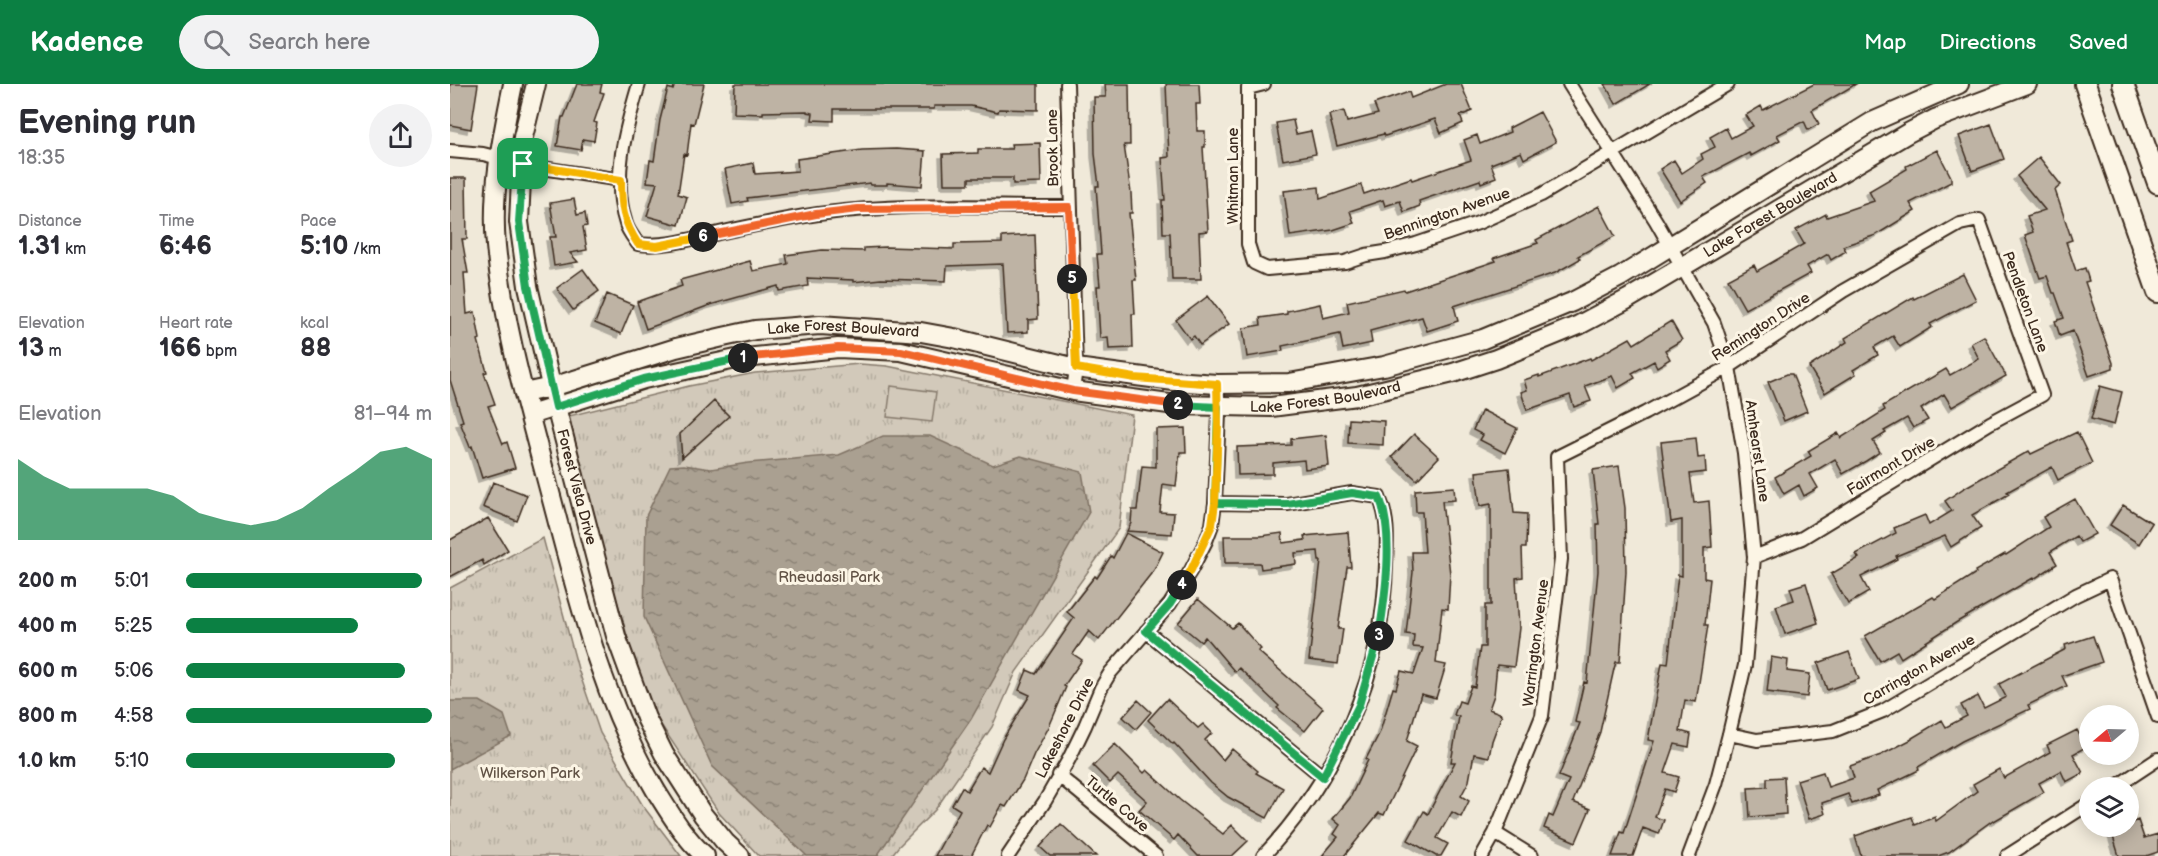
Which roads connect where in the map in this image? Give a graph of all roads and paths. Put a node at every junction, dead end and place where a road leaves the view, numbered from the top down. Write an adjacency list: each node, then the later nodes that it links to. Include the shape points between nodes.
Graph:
1 (513, 84): 14 (street, Forest Vista Drive)
2 (536, 84): 15 (street, Forest Vista Drive, via 523,138)
3 (639, 84): 16 (street, via 625,133)
4 (1066, 84): 18 (street, Brook Lane)
5 (1264, 84): 21 (street, Whitman Lane, via 1248,88 1248,244)
6 (1569, 84): 13 (street, Amhearst Lane)
7 (1728, 84): 13 (street, Bennington Avenue)
8 (1959, 84): 20 (street, Lake Forest Boulevard, via 1872,122)
9 (2027, 84): 22 (street, Lake Forest Boulevard, via 1908,133)
10 (2085, 84): 23 (main road)
11 (2123, 84): 17 (main road)
12 (450, 151): 14 (street)
13 (1614, 153): 20 (street, Amhearst Lane); 21 (street, Bennington Avenue, via 1503,213 1416,244 1345,262 1267,269)
14 (499, 158): 15 (street); 29 (street, Forest Vista Drive, via 496,245)
15 (523, 164): 16 (street); 27 (street, Forest Vista Drive, via 519,222 528,286)
16 (621, 180): 18 (street, via 626,226 638,244 657,246 858,209)
17 (2158, 183)
18 (1069, 207): 25 (street, Brook Lane)
19 (1979, 220): 24 (street, Remington Drive, via 1960,225 1843,291); 30 (street, Pendleton Lane)
20 (1670, 246): 22 (street, Amhearst Lane); 26 (street, Lake Forest Boulevard, via 1548,314 1447,350 1289,383)
21 (1254, 263)
22 (1682, 267): 24 (street, Amhearst Lane, via 1714,323); 32 (street, Lake Forest Boulevard, via 1579,325 1454,373 1324,402)
23 (2158, 292)
24 (1729, 367): 34 (street, Remington Drive); 36 (street, Amhearst Lane, via 1744,453)
25 (1076, 368): 26 (street, Lake Forest Boulevard, via 1135,378); 27 (street, Lake Forest Boulevard, via 921,332 820,325 755,330 723,337); 28 (street, Brook Lane)
26 (1217, 384): 32 (street, Lakeshore Drive)
27 (552, 387): 29 (street, Lake Forest Boulevard); 31 (street, Forest Vista Drive)
28 (1073, 391): 31 (street, Lake Forest Boulevard, via 901,351 838,348 724,362 644,379); 32 (street, Lake Forest Boulevard)
29 (524, 393): 33 (street, Forest Vista Drive)
30 (2042, 395): 36 (street, Fairmont Drive, via 1802,538)
31 (556, 407): 33 (street, Lake Forest Boulevard); 47 (street, Forest Vista Drive, via 616,636 646,718 703,815)
32 (1218, 407): 35 (street, Lakeshore Drive)
33 (530, 415): 46 (street, Forest Vista Drive, via 578,598 613,703 642,766 677,825)
34 (1557, 457): 45 (street, Warrington Avenue, via 1561,559 1542,716)
35 (1215, 503): 37 (street, Lakeshore Drive, via 1212,525 1191,570 1170,604); 42 (street, via 1287,504 1352,493 1379,497 1383,507 1387,523 1385,595 1379,638 1359,705)
36 (1754, 557): 39 (street, Amhearst Lane, via 1744,665)
37 (1146, 631): 41 (street, Lakeshore Drive, via 1101,688); 42 (street)
38 (2158, 717): 39 (street, Carrington Avenue, via 2110,579 2076,595 1883,711 1833,731 1757,740)
39 (1729, 734): 53 (street, Amhearst Lane, via 1716,784)
40 (2158, 759): 43 (street)
41 (1058, 775): 48 (street, Lakeshore Drive); 49 (street, Turtle Cove)
42 (1323, 777): 50 (street)
43 (2131, 777)
44 (2079, 810): 54 (street)
45 (1495, 833): 51 (street, Warrington Avenue); 52 (street)
46 (705, 856)
47 (740, 856)
48 (1008, 856)
49 (1156, 856)
50 (1263, 856)
51 (1482, 856)
52 (1532, 856)
53 (1689, 856)
54 (2007, 856)

